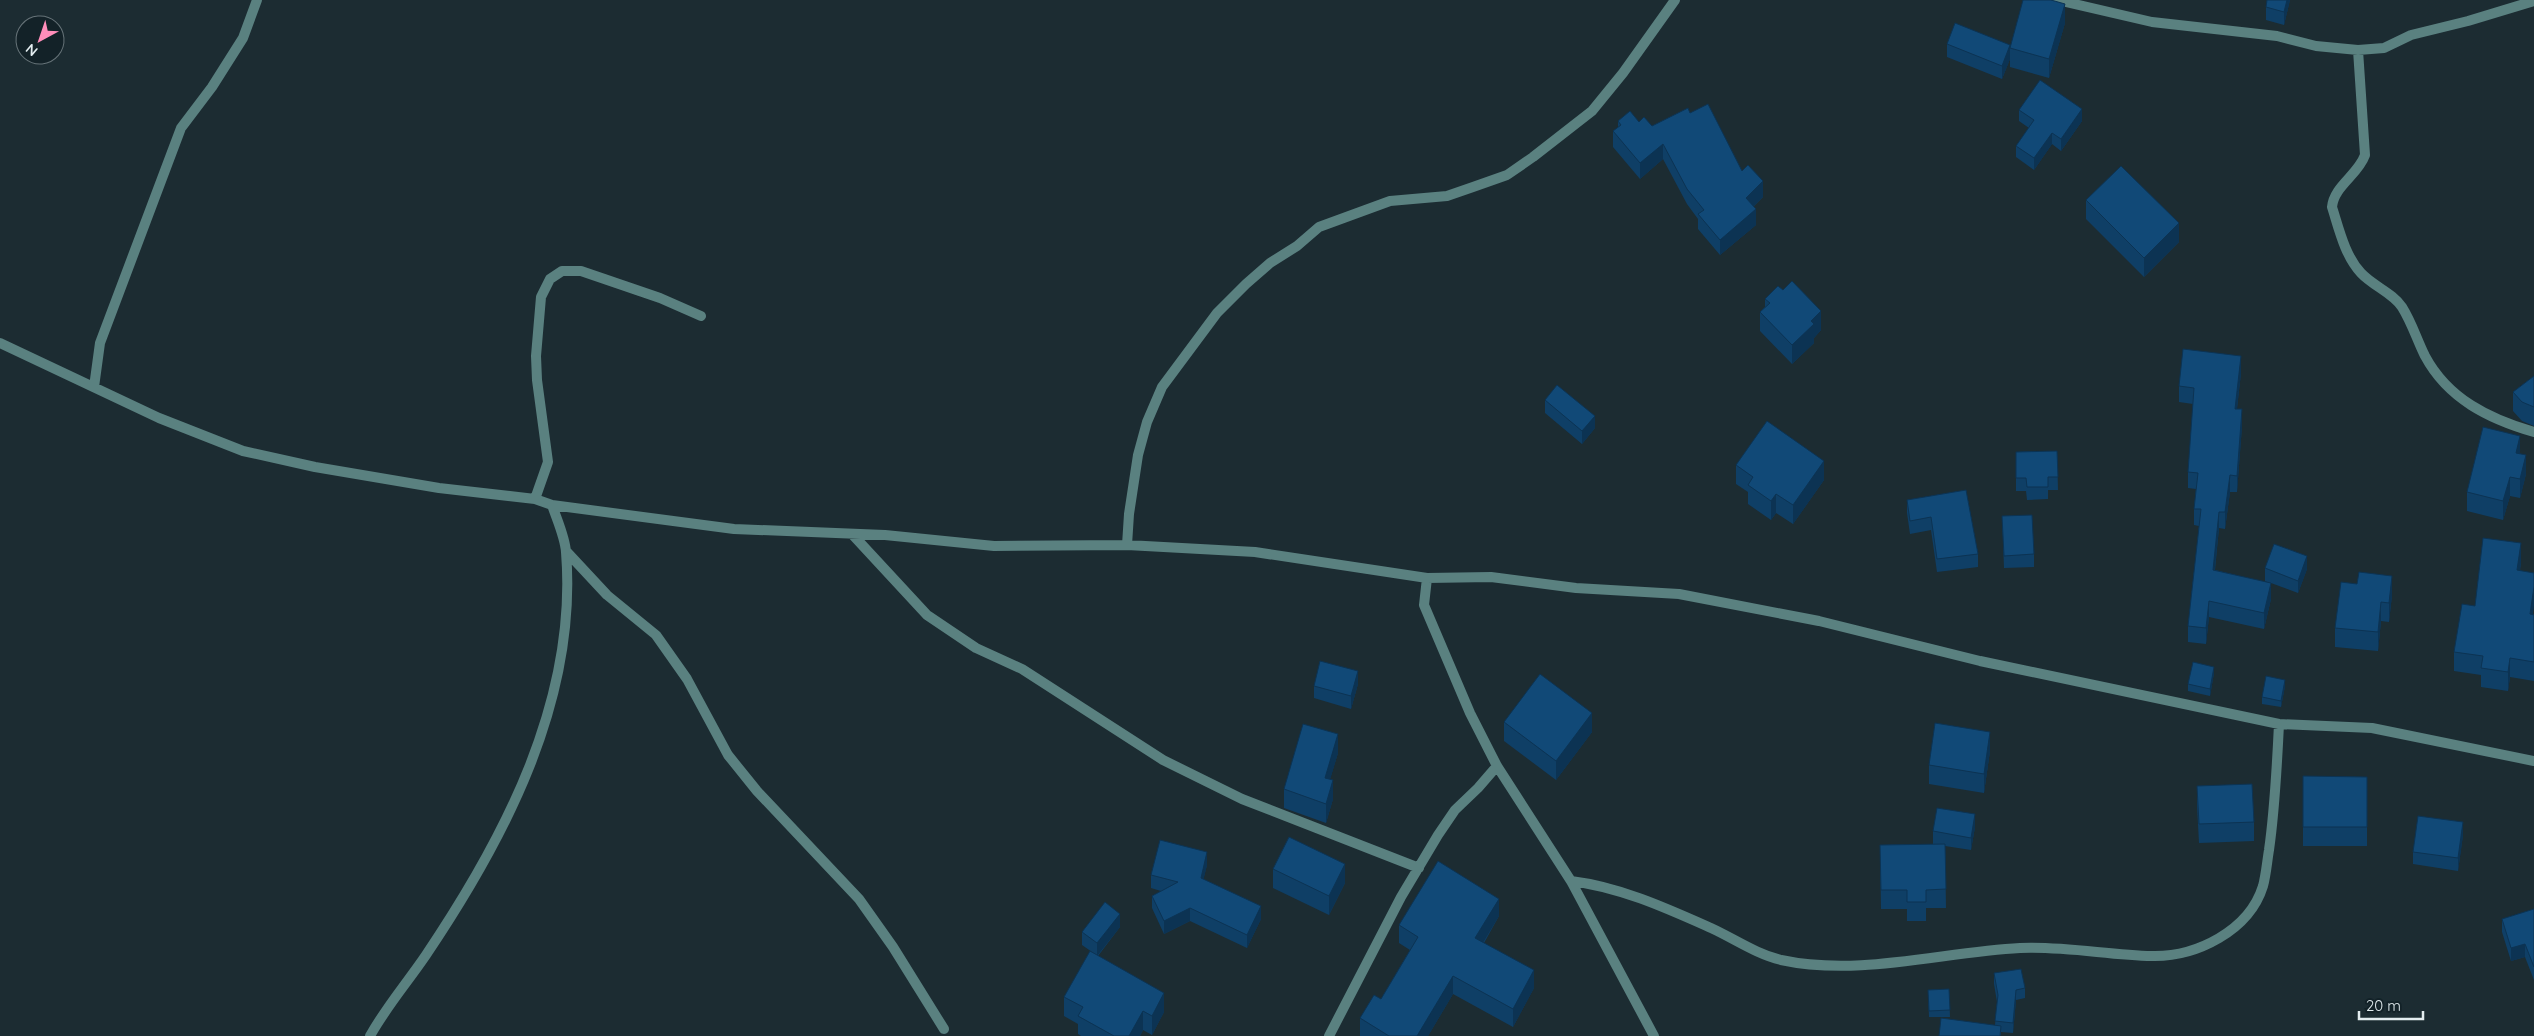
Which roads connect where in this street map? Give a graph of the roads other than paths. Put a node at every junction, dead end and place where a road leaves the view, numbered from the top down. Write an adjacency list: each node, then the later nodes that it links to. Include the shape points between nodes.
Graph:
1 (257, 0): 8 (street, via 243,38 182,128 100,343)
2 (1675, 0): 13 (street, via 1592,111 1533,157 1507,174 1447,196 1390,201 1319,227 1297,246 1270,262 1246,284 1217,313 1162,387 1138,455)
3 (2058, 0): 5 (street, via 2152,22 2277,36 2316,46)
4 (2534, 1): 5 (street, via 2468,22 2411,35 2384,48)
5 (2358, 50): 9 (street, via 2365,155 2361,167 2332,200 2346,248 2360,273 2401,306 2425,357 2442,382 2476,410)
6 (701, 316): 10 (street, via 581,271 562,271 550,279 541,297 536,356 548,462)
7 (0, 343): 8 (street)
8 (94, 387): 10 (street, via 243,452 439,488)
9 (2534, 432)
10 (535, 499): 11 (street)
11 (552, 505): 12 (street, via 734,529); 14 (street)
12 (852, 534): 13 (street, via 994,546); 19 (street, via 927,615 976,648 1022,669 1163,760 1242,799)
13 (1127, 545): 15 (street, via 1255,552)
14 (566, 551): 21 (street, via 607,595 656,635 687,679 728,755 757,791 859,899); 22 (street, via 565,631 549,711 524,783 489,852 436,939)
15 (1428, 578): 16 (street, via 1491,577 1576,588 1679,594 1819,621 1980,661); 18 (street, via 1424,605 1470,713)
16 (2279, 724): 17 (street, via 2372,728); 20 (street, via 2272,826 2263,886 2252,909 2231,929 2206,946 2186,953 2153,956 2020,948 1917,961 1811,964 1780,960 1751,950 1713,929 1602,885)
17 (2534, 761)
18 (1497, 766): 19 (street, via 1455,810); 20 (street)
19 (1419, 868): 23 (street)
20 (1571, 880): 24 (street)
21 (944, 1029)
22 (370, 1036)
23 (1329, 1036)
24 (1654, 1036)

